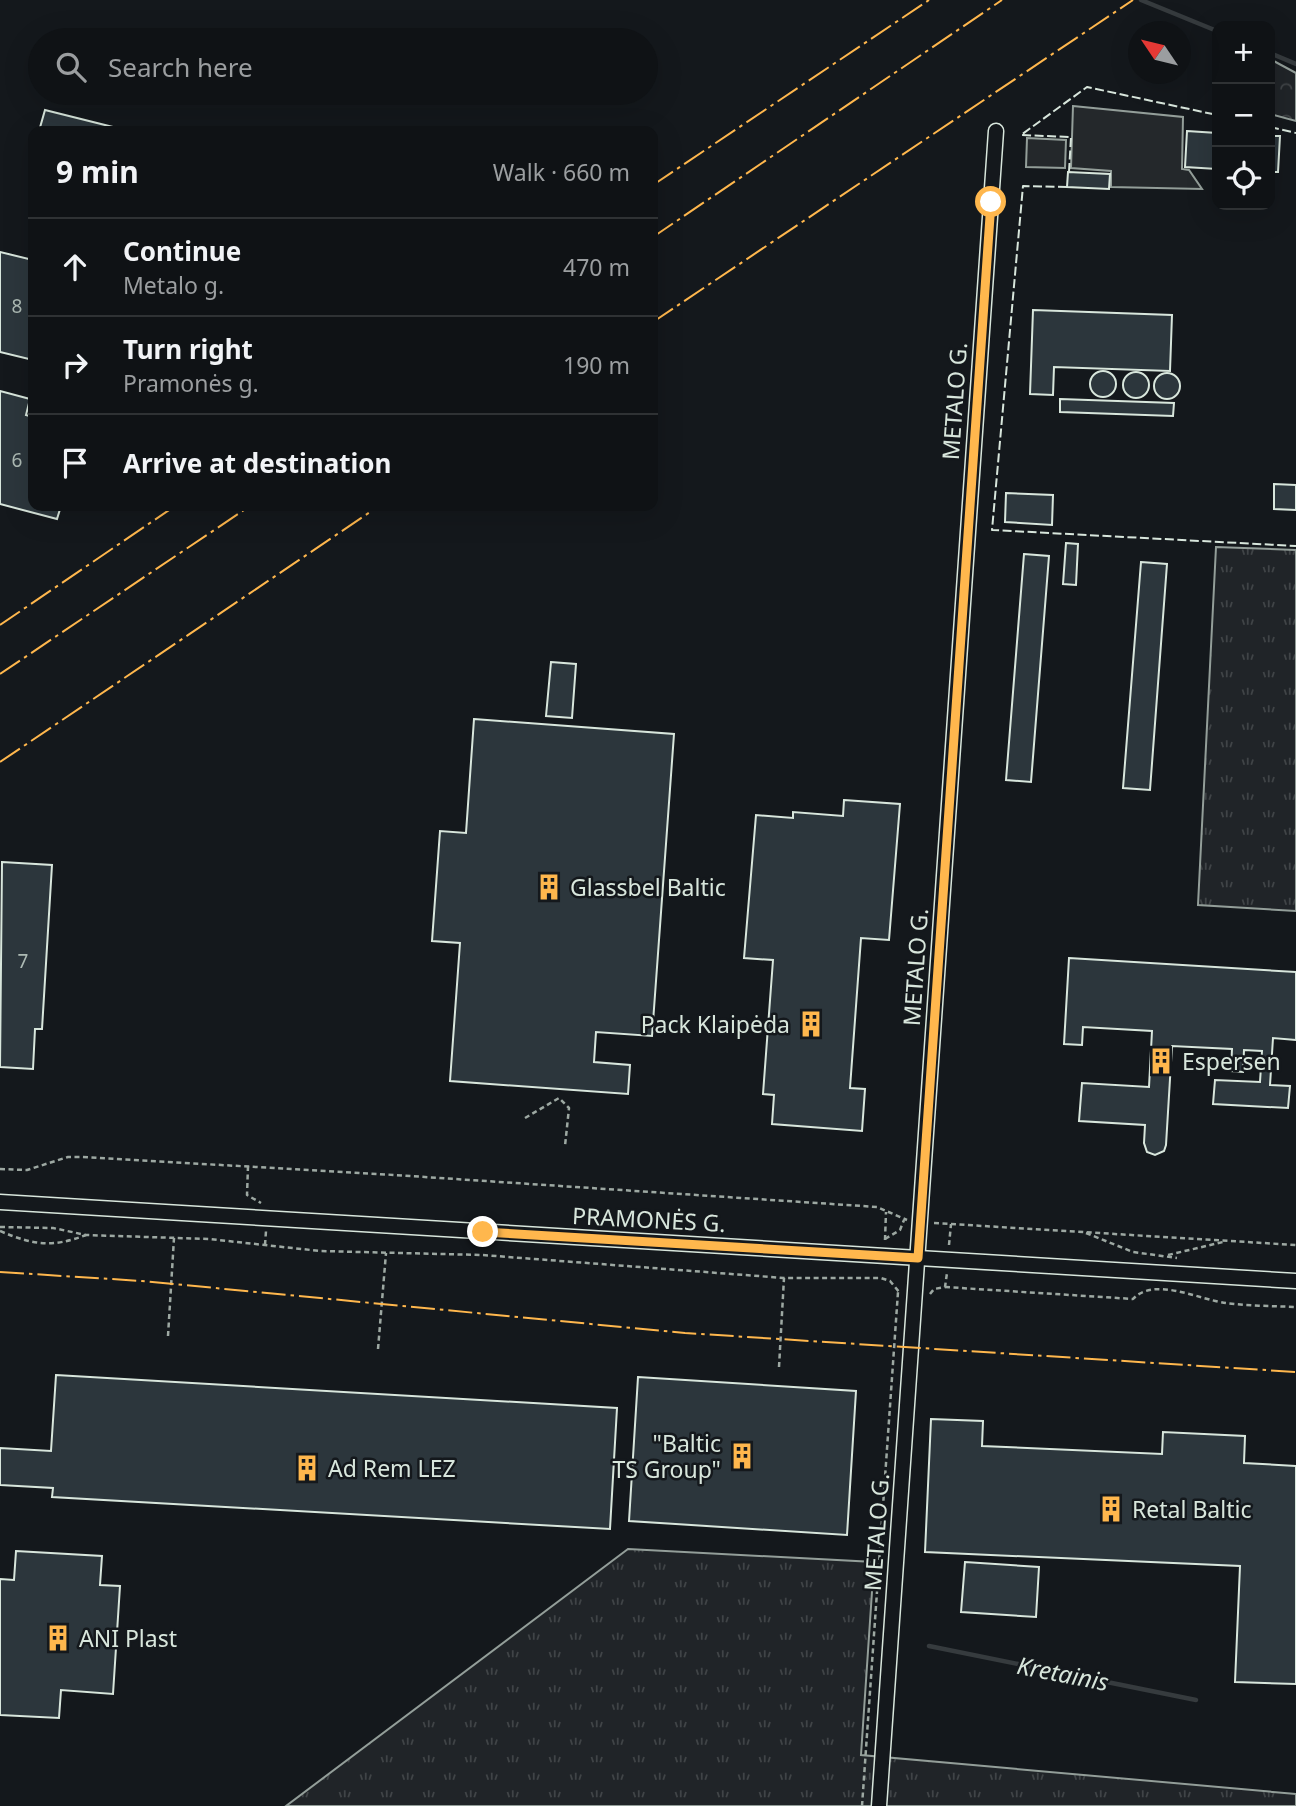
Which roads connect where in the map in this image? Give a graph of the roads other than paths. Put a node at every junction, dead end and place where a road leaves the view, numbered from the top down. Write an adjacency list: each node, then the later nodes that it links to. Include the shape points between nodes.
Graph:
1 (996, 131): 3 (street, METALO G.)
2 (0, 1202): 3 (street, PRAMONĖS G.)
3 (918, 1258): 4 (street, PRAMONĖS G.); 5 (street, METALO G.)
4 (1296, 1281)
5 (879, 1806)

